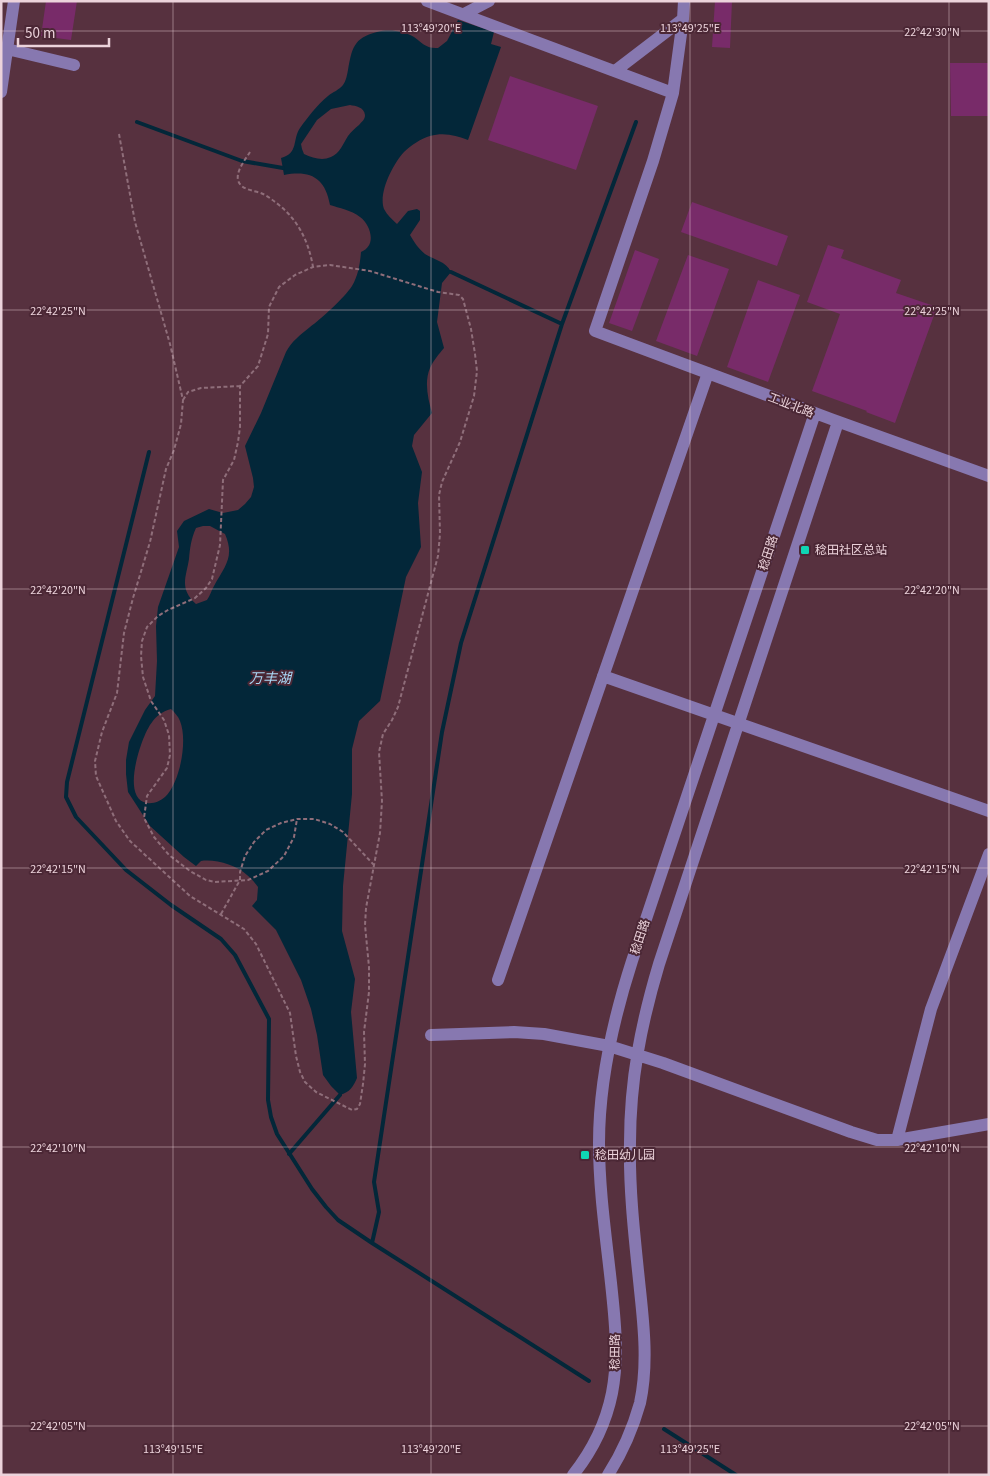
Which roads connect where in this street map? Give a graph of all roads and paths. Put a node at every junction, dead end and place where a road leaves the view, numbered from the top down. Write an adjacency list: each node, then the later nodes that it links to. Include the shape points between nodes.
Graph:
1 (14, 1): 7 (street)
2 (427, 1): 5 (street)
3 (489, 1): 5 (street)
4 (684, 1): 6 (street)
5 (464, 14): 9 (street)
6 (683, 19): 9 (street); 11 (street)
7 (7, 49): 8 (street); 10 (street)
8 (74, 65)
9 (615, 71): 11 (street)
10 (1, 92)
11 (673, 93): 15 (street, 工业北路, via 595,331)
12 (120, 134): 17 (path, via 135,222)
13 (250, 152): 14 (path, via 239,171 240,186 272,199 292,218 303,233)
14 (313, 268): 16 (path, via 295,275 279,287 269,307 268,334 258,366); 27 (path, via 330,265 370,271 438,292 459,294 464,299 471,329 477,372 474,396 460,442 439,495 438,556 398,707 380,741 382,801)
15 (708, 373): 18 (street, 工业北路); 21 (street)
16 (240, 386): 17 (path, via 201,388 188,392); 28 (path, via 238,442 234,460 223,480 220,545 212,579 195,598 158,616 147,627 141,656 146,689 169,735 170,755 167,768 148,796 144,818 169,856 190,871 215,882)
17 (183, 400): 29 (path, via 181,424 166,469 150,542 124,633 117,693 102,732 95,761 96,776 116,821 130,841 190,896)
18 (815, 414): 19 (street, 工业北路); 22 (street, 稔田路)
19 (838, 422): 20 (street, 工业北路); 23 (street, 稔田路)
20 (989, 476)
21 (603, 676): 22 (street); 30 (street)
22 (714, 714): 23 (street); 32 (street, 稔田路, via 629,970)
23 (739, 723): 24 (street); 33 (street, 稔田路, via 659,964)
24 (989, 811)
25 (297, 819): 27 (path, via 314,819 330,824 343,832); 28 (path, via 294,837 284,856 268,871); 28 (path, via 281,822 266,830 254,842 245,856)
26 (989, 854): 35 (street, via 931,1009)
27 (374, 866): 29 (path, via 365,925 369,967 365,1064 360,1104 352,1110 316,1092 306,1082 296,1056 290,1013 278,986 256,944 244,929)
28 (240, 880): 29 (path)
29 (221, 914)
30 (498, 980)
31 (431, 1035): 32 (street, via 514,1032)
32 (609, 1046): 33 (street); 36 (street, 稔田路, via 599,1143 615,1325 614,1374 604,1421)
33 (636, 1054): 35 (street, via 851,1132 878,1140); 37 (street, 稔田路, via 630,1165 644,1329 644,1372 635,1417 624,1447)
34 (989, 1124): 35 (street)
35 (897, 1140)
36 (573, 1475)
37 (608, 1475)

